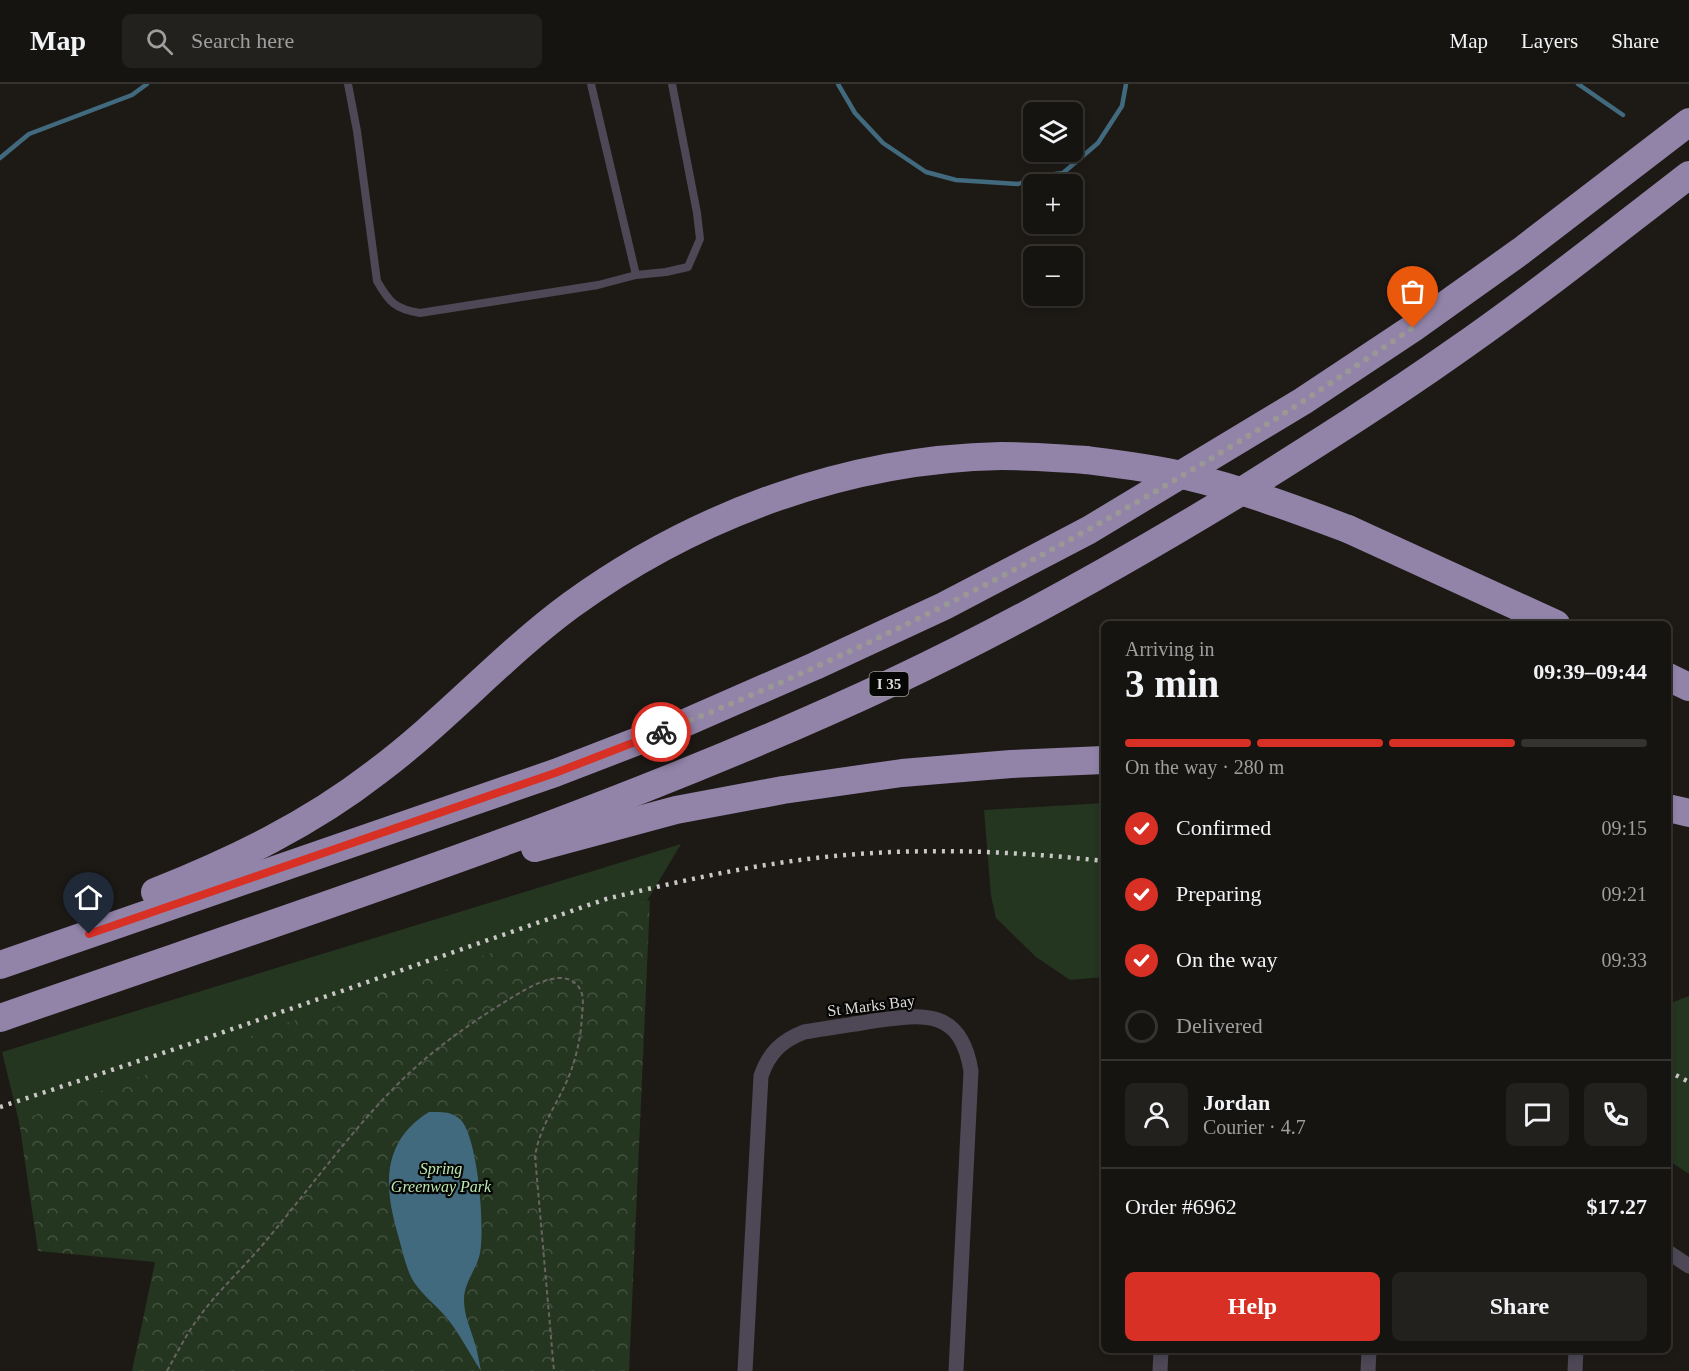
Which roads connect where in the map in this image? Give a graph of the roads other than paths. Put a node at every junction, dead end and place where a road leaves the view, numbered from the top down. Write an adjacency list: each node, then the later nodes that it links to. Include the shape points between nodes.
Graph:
1 (348, 84): 6 (lane, via 376,280 388,301 403,310 420,313 598,285)
2 (591, 84): 6 (lane)
3 (672, 84): 6 (lane, via 700,239 688,267)
4 (1689, 122): 15 (highway, via 1521,251 1303,401 1089,530 944,606 687,722 555,773)
5 (1689, 175): 13 (highway, I 35, via 1456,351 1351,423 1135,556 898,680 776,736 652,787)
6 (636, 275)
7 (1549, 621): 14 (highway, bridge, via 1348,529 1186,476 1086,460 1000,456 883,468 759,503 690,533 628,567 570,606 380,770 326,808 211,870)
8 (1671, 678): 9 (highway)
9 (1689, 687)
10 (1101, 760): 13 (highway, via 902,773 783,790 676,810 487,861)
11 (1671, 809): 12 (highway)
12 (1689, 813)
13 (430, 868): 16 (highway, I 35)
14 (0, 954)
15 (0, 965)
16 (0, 1018)
17 (1671, 1254): 18 (street)
18 (1689, 1266)
19 (1161, 1353): 24 (street)
20 (1369, 1353): 25 (street)
21 (1576, 1353): 26 (street)
22 (745, 1371): 23 (street, St Marks Bay, via 761,1076 766,1060 789,1038 804,1032 927,1016 944,1023 959,1036 968,1052 971,1071)
23 (956, 1371)
24 (1160, 1371)
25 (1368, 1371)
26 (1575, 1371)

